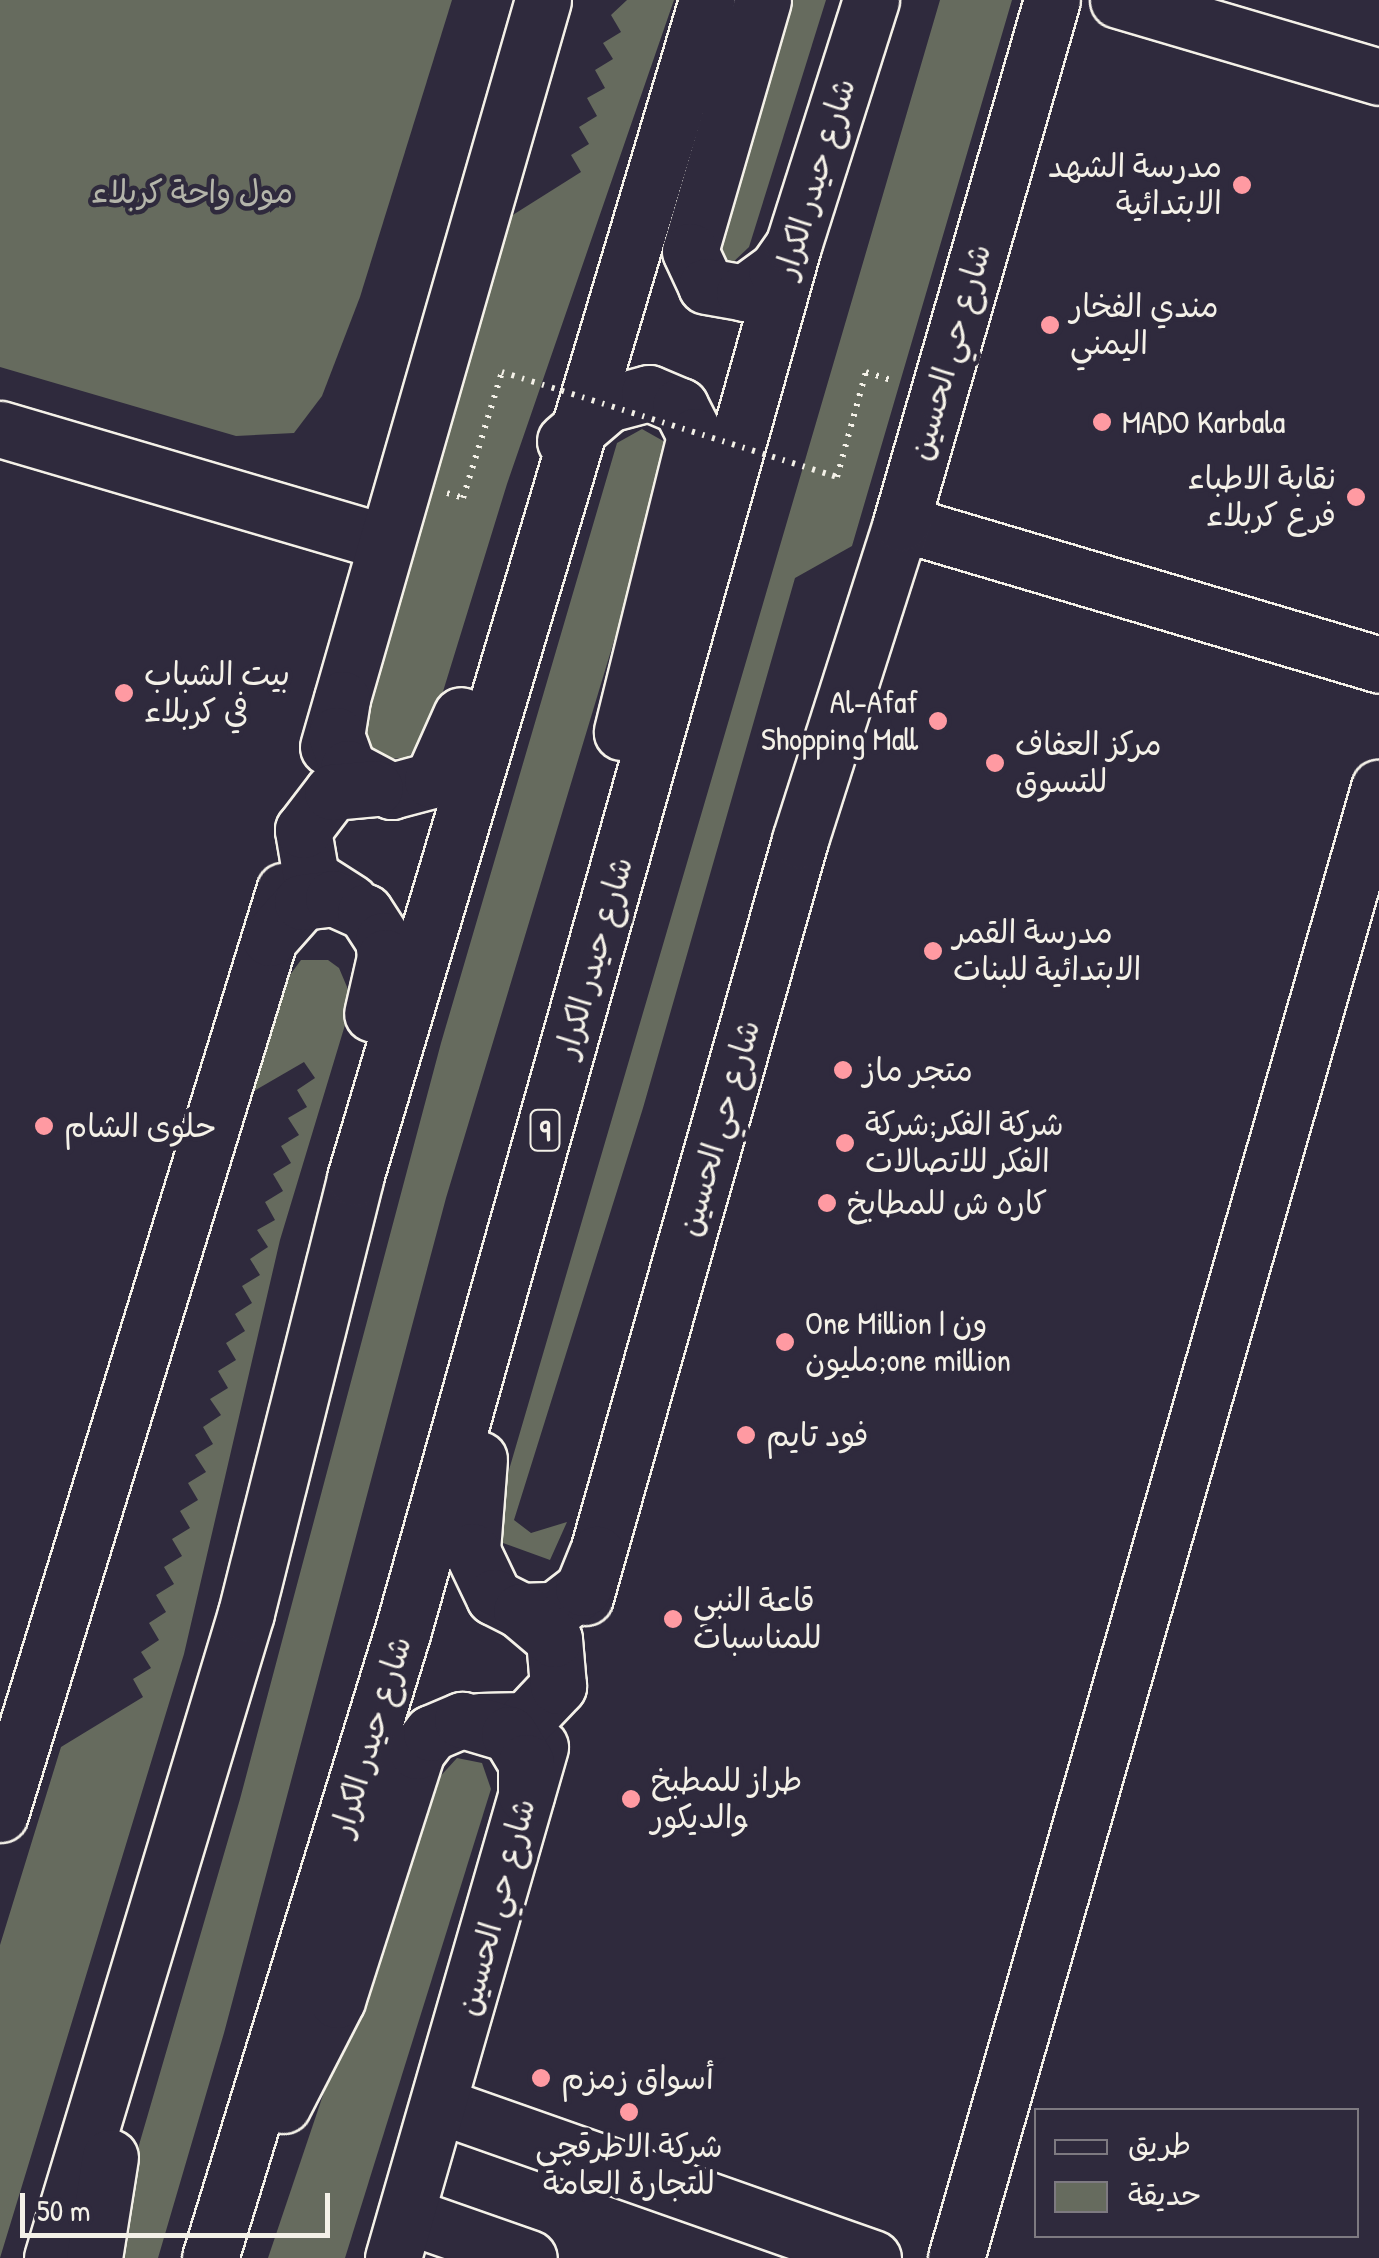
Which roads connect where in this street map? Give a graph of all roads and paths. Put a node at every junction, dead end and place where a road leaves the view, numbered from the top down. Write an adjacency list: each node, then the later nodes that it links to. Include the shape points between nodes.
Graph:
1 (543, 0): 14 (main road)
2 (707, 0): 11 (main road)
3 (763, 0): 8 (main road, via 690,251 706,286 744,293 776,270)
4 (871, 0): 8 (main road, شارع حيدر الكرار / 9)
5 (1052, 0): 13 (main road, شارع حي الحسين)
6 (1118, 0): 7 (main road)
7 (1379, 77)
8 (792, 246): 22 (main road, شارع حيدر الكرار / 9)
9 (866, 372): 12 (path, bridge, via 837,477 502,372)
10 (0, 429): 14 (main road)
11 (574, 431): 17 (main road, via 521,509 441,767 419,787); 22 (main road, via 608,404 649,393 680,406 695,436 620,738); 23 (main road)
12 (464, 498)
13 (901, 524): 15 (main road); 25 (main road, شارع حي الحسين, via 800,840)
14 (385, 542): 16 (main road)
15 (1379, 665)
16 (342, 699): 17 (main road, via 338,749 348,768); 19 (main road)
17 (376, 788): 19 (main road, via 332,792)
18 (1379, 788): 40 (main road)
19 (303, 830): 20 (main road, via 311,876); 21 (main road)
20 (350, 902): 21 (main road, via 302,902); 23 (main road, via 376,924 385,957 352,1094)
21 (270, 938): 30 (main road)
22 (592, 963): 24 (main road, شارع حيدر الكرار / 9)
23 (355, 1178): 31 (main road, via 246,1612)
24 (486, 1342): 26 (main road, via 472,1551 486,1586); 33 (main road, شارع حيدر الكرار / 9)
25 (597, 1554): 26 (main road, via 573,1600 555,1610); 27 (main road, شارع حي الحسين)
26 (521, 1611): 27 (main road, via 554,1639)
27 (558, 1686): 28 (main road, via 526,1720); 29 (main road, شارع حي الحسين)
28 (479, 1720): 29 (main road, via 519,1747); 33 (main road, via 445,1724 417,1751 337,2000 299,2079)
29 (526, 1794): 32 (main road, شارع حي الحسين)
30 (0, 1814)
31 (105, 2089): 35 (main road); 36 (main road, via 109,2178)
32 (441, 2106): 34 (main road, شارع حي الحسين); 39 (main road)
33 (246, 2150): 37 (main road, شارع حيدر الكرار / 9)
34 (399, 2237): 38 (main road)
35 (52, 2258)
36 (94, 2258)
37 (210, 2258)
38 (529, 2258)
39 (873, 2258)
40 (956, 2258)

